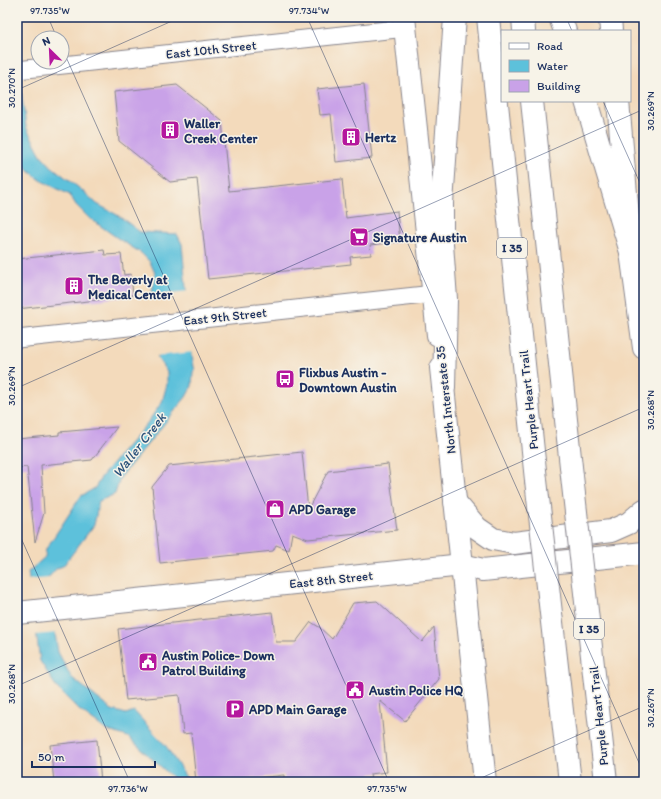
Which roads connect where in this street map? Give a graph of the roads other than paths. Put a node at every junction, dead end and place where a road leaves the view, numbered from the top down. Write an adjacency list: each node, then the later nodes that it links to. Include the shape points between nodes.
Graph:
1 (455, 17): 18 (main road, via 442,203 446,299)
2 (488, 17): 25 (main road, Purple Heart Trail / I 35, bridge)
3 (523, 17): 7 (main road)
4 (560, 17): 8 (main road)
5 (610, 17): 9 (main road)
6 (405, 23): 10 (street, East 10th Street); 15 (main road, North Interstate 35)
7 (524, 30)
8 (565, 30)
9 (611, 30)
10 (17, 70)
11 (532, 102): 26 (main road, Purple Heart Trail / I 35, bridge)
12 (586, 102): 14 (main road)
13 (618, 102): 14 (main road)
14 (631, 252): 17 (main road)
15 (434, 294): 16 (street, East 9th Street); 18 (main road, North Interstate 35)
16 (17, 339)
17 (644, 348)
18 (444, 387): 19 (main road, North Interstate 35)
19 (455, 502): 20 (main road, via 477,528 493,539 514,543 611,531 629,523); 22 (main road, North Interstate 35)
20 (644, 510)
21 (644, 552): 22 (main road, East 8th Street, via 483,570)
22 (462, 565): 23 (main road, East 8th Street); 24 (main road, North Interstate 35)
23 (17, 613)
24 (485, 782)
25 (570, 782)
26 (606, 782)

